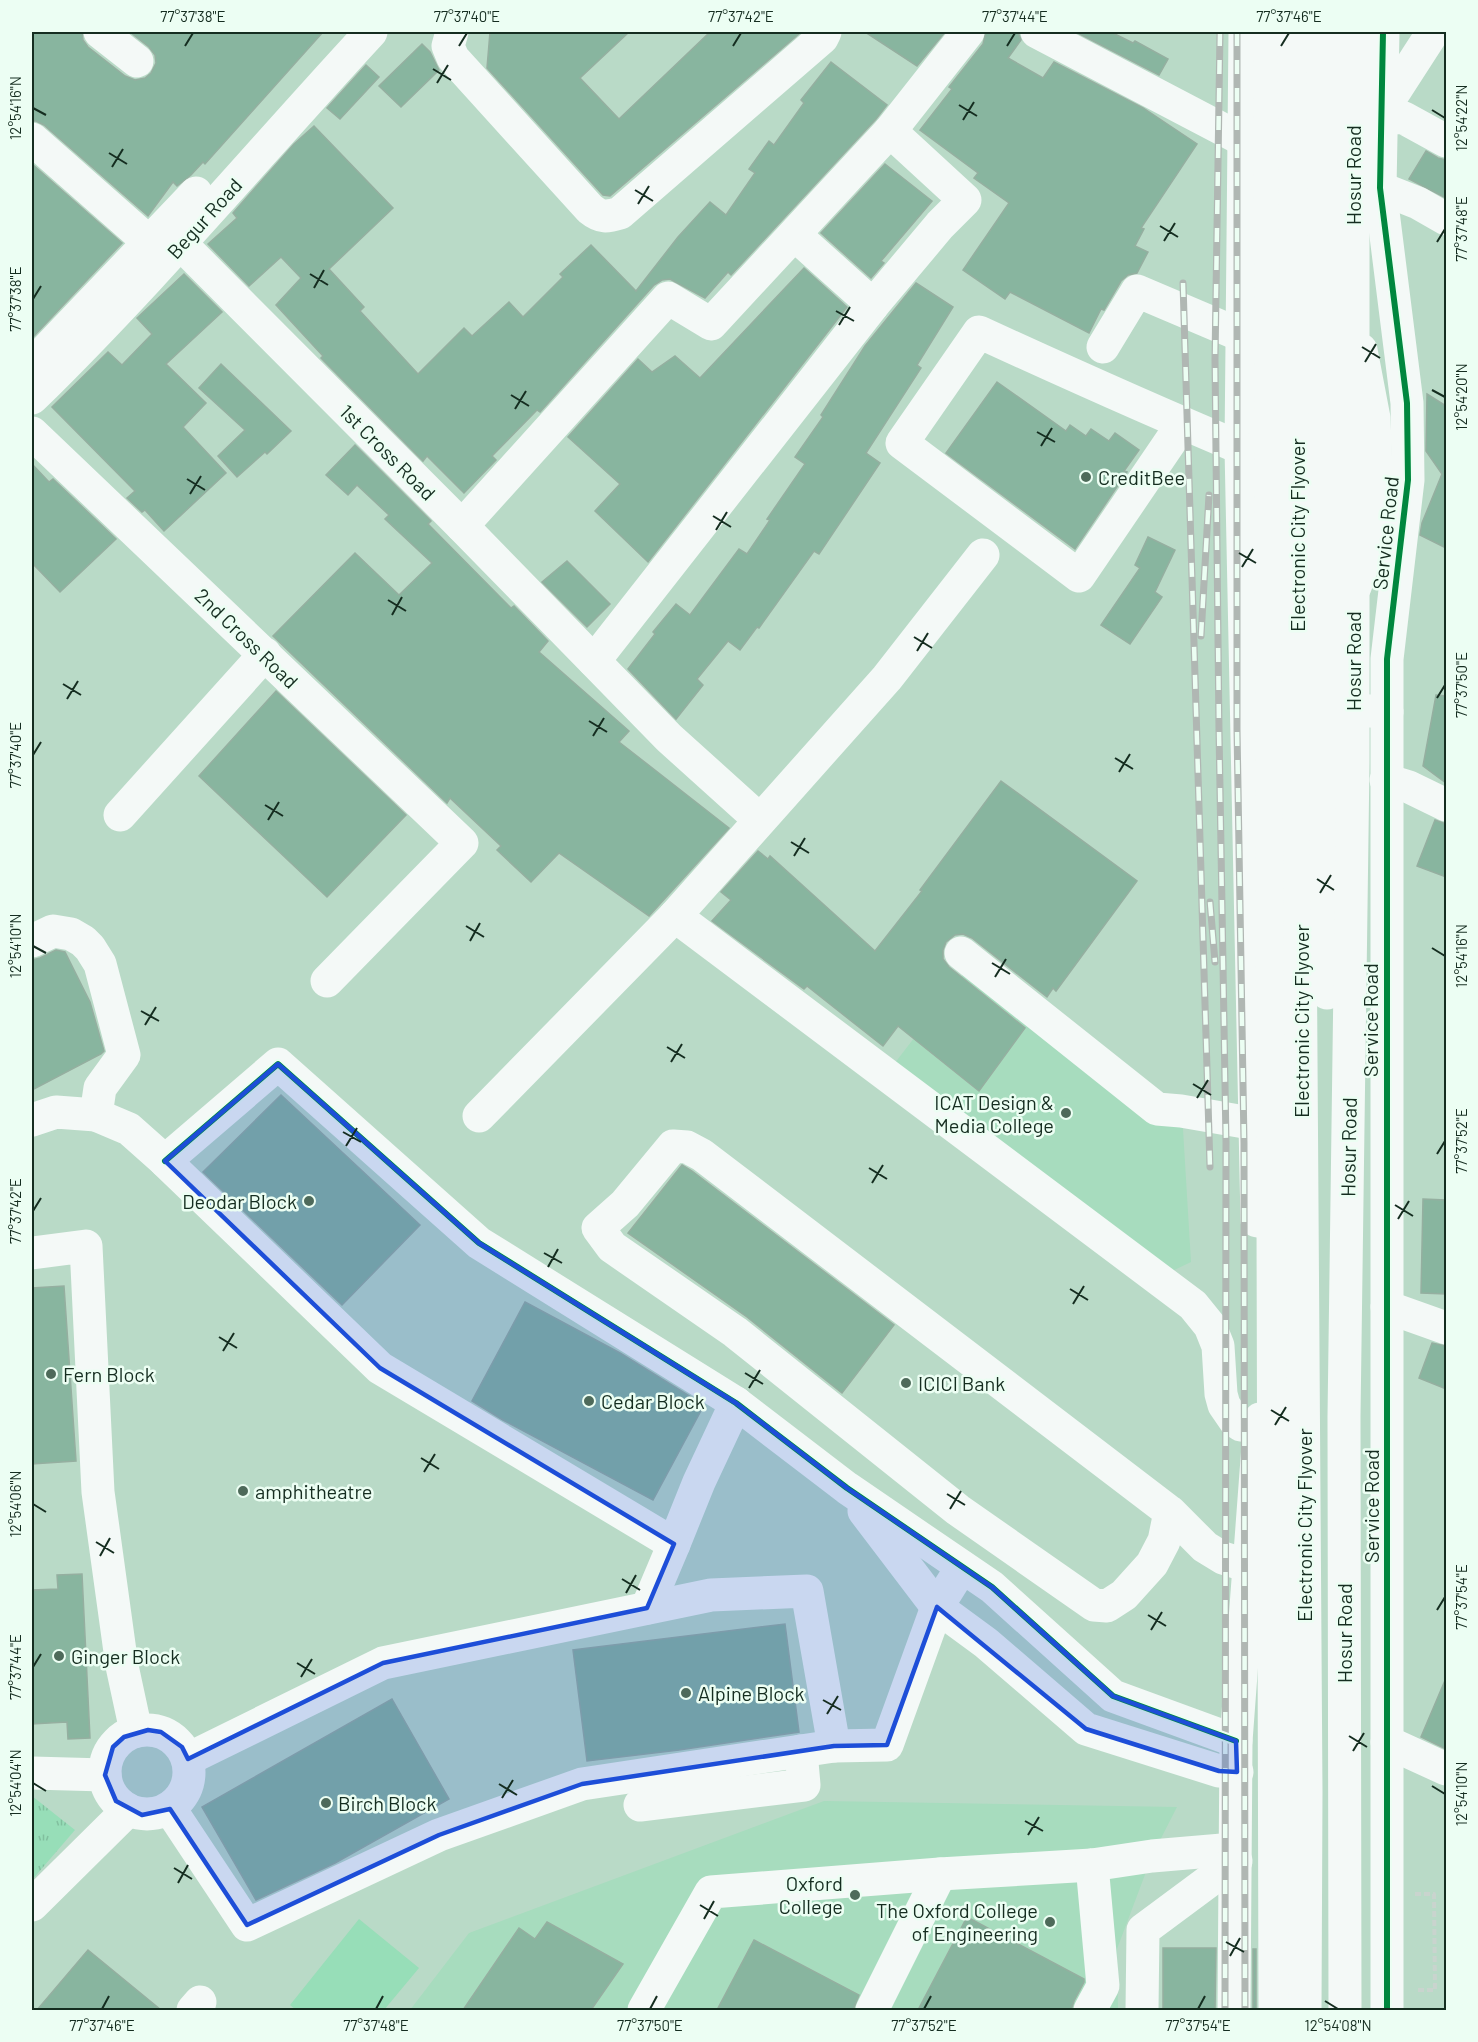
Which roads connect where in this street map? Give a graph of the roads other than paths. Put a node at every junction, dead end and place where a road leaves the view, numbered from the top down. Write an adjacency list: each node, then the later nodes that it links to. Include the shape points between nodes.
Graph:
1 (100, 32): 15 (main road)
2 (342, 32): 24 (main road, Begur Road)
3 (371, 32): 24 (main road, Begur Road)
4 (452, 32): 5 (main road, via 448,46 453,58 590,209 598,216 608,217 620,213)
5 (825, 32)
6 (968, 32): 17 (main road)
7 (1037, 32): 19 (main road)
8 (1245, 32): 19 (main road)
9 (1270, 32): 70 (main road)
10 (1294, 32): 88 (main road, Electronic City Flyover)
11 (1323, 32): 89 (main road, Electronic City Flyover)
12 (1353, 32): 37 (main road, Hosur Road)
13 (1383, 32): 16 (main road, Service Road)
14 (1433, 32): 16 (main road)
15 (137, 61)
16 (1382, 114): 20 (main road, via 1404,118); 21 (main road, Service Road)
17 (890, 131): 23 (main road); 25 (main road, via 965,200)
18 (32, 139): 24 (main road, 1st Cross Road)
19 (1245, 141): 26 (main road)
20 (1446, 141)
21 (1380, 188): 22 (main road); 38 (main road, Service Road, via 1407,403 1408,480 1387,659)
22 (1446, 219)
23 (795, 235): 25 (main road); 33 (main road, via 711,324 668,298)
24 (165, 244): 28 (main road, Begur Road); 29 (main road, Begur Road, via 91,341); 33 (main road, 1st Cross Road)
25 (873, 305): 36 (main road)
26 (1243, 336): 27 (main road, via 1137,291); 32 (main road)
27 (1103, 347)
28 (32, 365)
29 (32, 398)
30 (1183, 423): 30 (main road, via 979,332 902,443 1079,576); 32 (main road)
31 (32, 433): 35 (main road, 2nd Cross Road)
32 (1241, 448): 50 (main road)
33 (462, 526): 36 (main road, 1st Cross Road)
34 (983, 555): 42 (main road, via 887,678)
35 (264, 654): 41 (main road); 46 (main road, 2nd Cross Road, via 462,843)
36 (594, 661): 42 (main road, 1st Cross Road, via 669,738)
37 (1353, 710): 38 (main road); 71 (main road, Hosur Road, via 1344,1416)
38 (1387, 712): 39 (main road, Service Road)
39 (1386, 780): 40 (main road); 53 (main road, Service Road)
40 (1446, 805)
41 (120, 814)
42 (760, 820): 43 (main road)
43 (675, 916): 48 (main road); 56 (main road, via 1193,1305 1210,1326 1218,1346 1224,1405 1241,1425)
44 (32, 941): 47 (main road, via 53,931 71,934 83,941 100,964 124,1055 100,1088)
45 (961, 953): 50 (main road, via 1156,1109)
46 (327, 981)
47 (96, 1115): 49 (main road, via 56,1112); 51 (main road, via 129,1129)
48 (479, 1116)
49 (32, 1120)
50 (1256, 1124): 56 (main road)
51 (165, 1161): 55 (main road, via 278,1064 479,1243); 59 (main road, via 380,1368)
52 (32, 1253): 64 (main road, via 86,1246 98,1492 122,1666)
53 (1388, 1307): 54 (main road); 65 (main road, Service Road)
54 (1446, 1328)
55 (736, 1403): 57 (main road); 59 (main road)
56 (1260, 1428): 60 (main road)
57 (847, 1488): 61 (main road); 62 (main road)
58 (1170, 1512): 58 (main road, via 1164,1541 1152,1564 1124,1595 1107,1605 1094,1605 958,1510 735,1332 612,1247 598,1228 625,1204 673,1146 687,1147); 60 (main road, via 1205,1547)
59 (674, 1544): 63 (main road)
60 (1248, 1566): 68 (main road)
61 (962, 1567): 62 (main road); 68 (main road, via 992,1587 1113,1696)
62 (937, 1607): 66 (main road, via 888,1745); 68 (main road, via 1094,1732 1219,1772)
63 (647, 1608): 66 (main road, via 711,1595 807,1591); 69 (main road, via 382,1663)
64 (136, 1731): 69 (main road, via 161,1732 173,1738); 74 (main road, via 113,1747)
65 (1387, 1742): 72 (main road); 91 (main road, Service Road)
66 (834, 1746): 67 (main road)
67 (801, 1751): 75 (main road, via 804,1785); 76 (main road, via 582,1784 439,1835 247,1925)
68 (1236, 1757): 78 (main road)
69 (188, 1759): 76 (main road, via 188,1786)
70 (1274, 1759): 71 (main road); 87 (main road)
71 (1345, 1760): 90 (main road, Hosur Road)
72 (1446, 1769)
73 (32, 1773): 74 (main road)
74 (105, 1775): 77 (main road, via 108,1789)
75 (640, 1805)
76 (170, 1809): 77 (main road, via 142,1815)
77 (128, 1810): 81 (main road)
78 (1235, 1855): 79 (main road, via 1152,1856); 85 (main road, via 1143,1930); 86 (main road)
79 (1092, 1865): 80 (main road); 84 (main road, via 1103,1986)
80 (940, 1874): 82 (main road, via 711,1892); 83 (main road)
81 (32, 1905)
82 (644, 2010)
83 (872, 2010)
84 (1090, 2010)
85 (1142, 2010)
86 (1234, 2010)
87 (1275, 2010)
88 (1305, 2010)
89 (1330, 2010)
90 (1345, 2010)
91 (1387, 2010)

